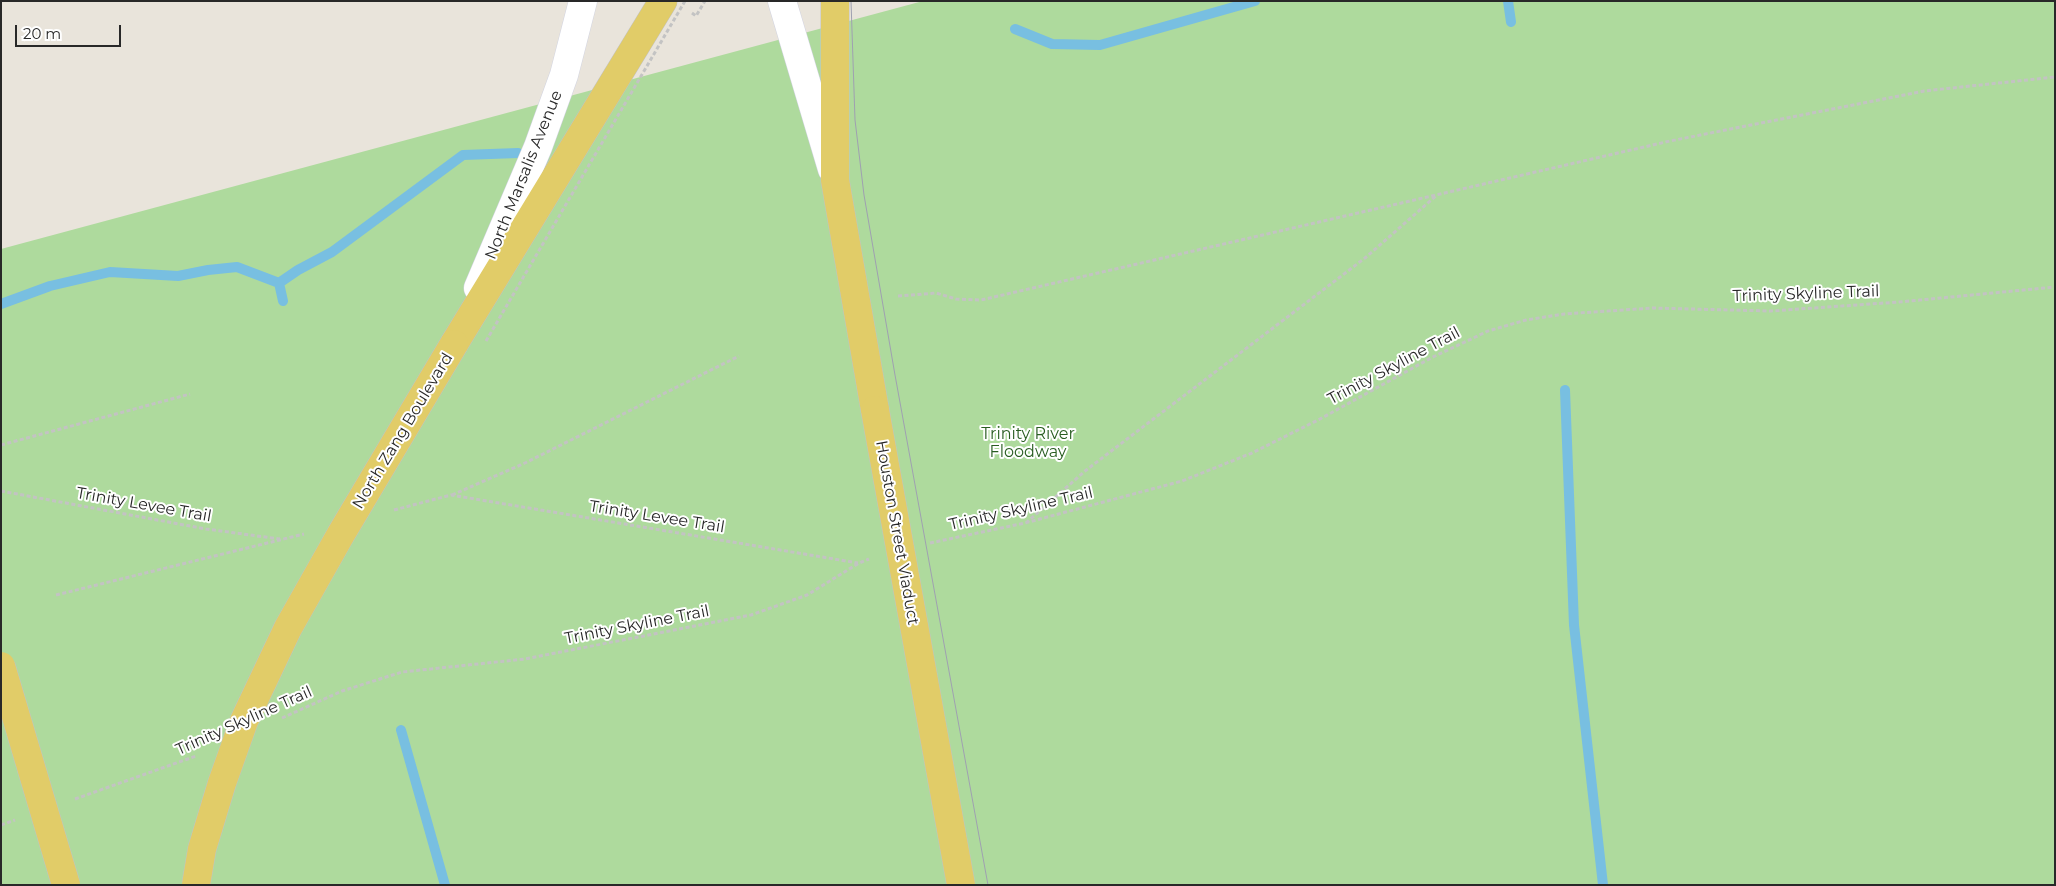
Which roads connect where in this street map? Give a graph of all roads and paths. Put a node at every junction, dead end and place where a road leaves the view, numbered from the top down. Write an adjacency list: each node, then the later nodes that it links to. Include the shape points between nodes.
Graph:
1 (583, 1): 12 (street, North Marsalis Avenue, via 564,75 538,147)
2 (662, 1): 12 (main road, North Zang Boulevard)
3 (705, 1): 6 (path)
4 (782, 1): 8 (street)
5 (835, 1): 8 (main road)
6 (696, 16)
7 (2055, 77): 9 (path, via 1924,91 1670,141)
8 (835, 180): 32 (main road, Houston Street Viaduct, bridge)
9 (1438, 195): 11 (path, via 980,300 956,299 936,293); 17 (path, via 1365,258 1085,471)
10 (2055, 287): 17 (path, Trinity Skyline Trail, via 1772,311 1653,308 1526,320 1488,331 1431,358 1252,453 1182,481)
11 (898, 296)
12 (454, 344): 31 (main road, North Zang Boulevard, bridge, via 341,534 280,645 244,721 222,782 202,849)
13 (739, 356): 20 (path, Trinity Levee Trail, via 525,463 451,495)
14 (190, 394): 15 (path)
15 (1, 445)
16 (1, 491): 21 (path, Trinity Levee Trail, via 283,540)
17 (1025, 524): 18 (path, Trinity Skyline Trail)
18 (929, 544)
19 (875, 557): 20 (path, Trinity Skyline Trail)
20 (859, 563): 23 (path, Trinity Skyline Trail, via 807,595 751,615 525,659 402,672 342,692)
21 (56, 595)
22 (1, 666): 29 (main road, bridge)
23 (280, 719)
24 (1, 724): 29 (main road, bridge)
25 (200, 754): 26 (path, Trinity Skyline Trail)
26 (74, 800)
27 (19, 819): 28 (path)
28 (1, 825)
29 (53, 841): 30 (main road, bridge)
30 (66, 885)
31 (196, 885)
32 (961, 885)

